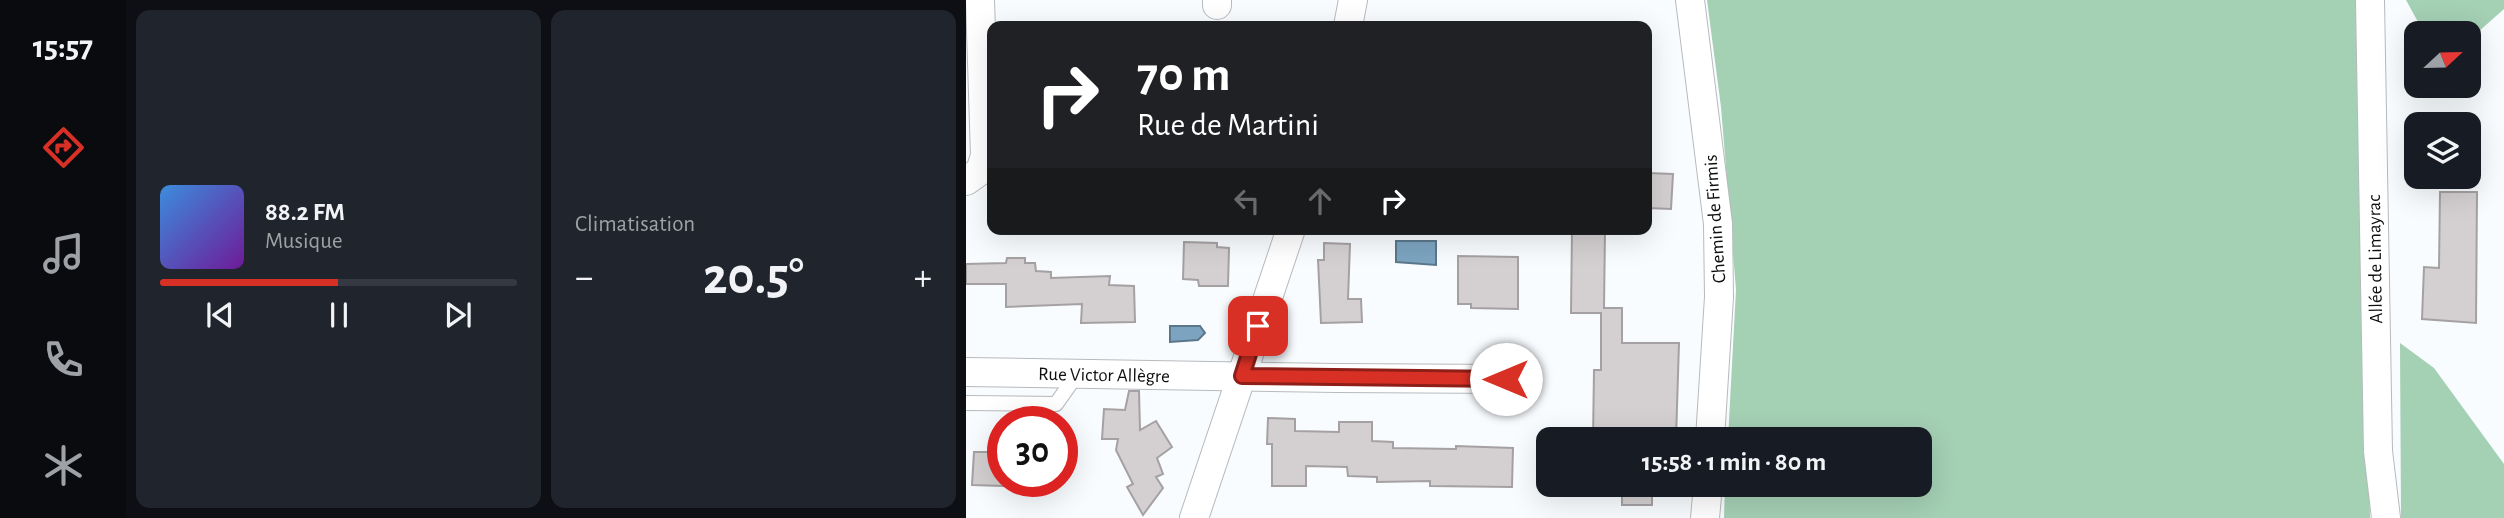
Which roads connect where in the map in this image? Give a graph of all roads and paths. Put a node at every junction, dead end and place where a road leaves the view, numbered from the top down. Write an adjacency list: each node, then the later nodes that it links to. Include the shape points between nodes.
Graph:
1 (1353, 0): 5 (street)
2 (1690, 0): 13 (street, Chemin de Firmis, via 1718,225 1719,297)
3 (2370, 0): 17 (street, Allée de Limayrac, via 2378,451)
4 (975, 10): 6 (street, via 985,156 980,171)
5 (1349, 21)
6 (966, 181)
7 (1289, 235): 10 (street)
8 (966, 372): 9 (street, Rue Victor Allègre)
9 (1078, 373): 10 (street, Rue Victor Allègre); 12 (lane, via 1056,404)
10 (1242, 376): 11 (street, Rue Victor Allègre); 15 (street)
11 (1506, 379)
12 (966, 402)
13 (1711, 427)
14 (1707, 497): 16 (street)
15 (1194, 518)
16 (1706, 518)
17 (2386, 518)

